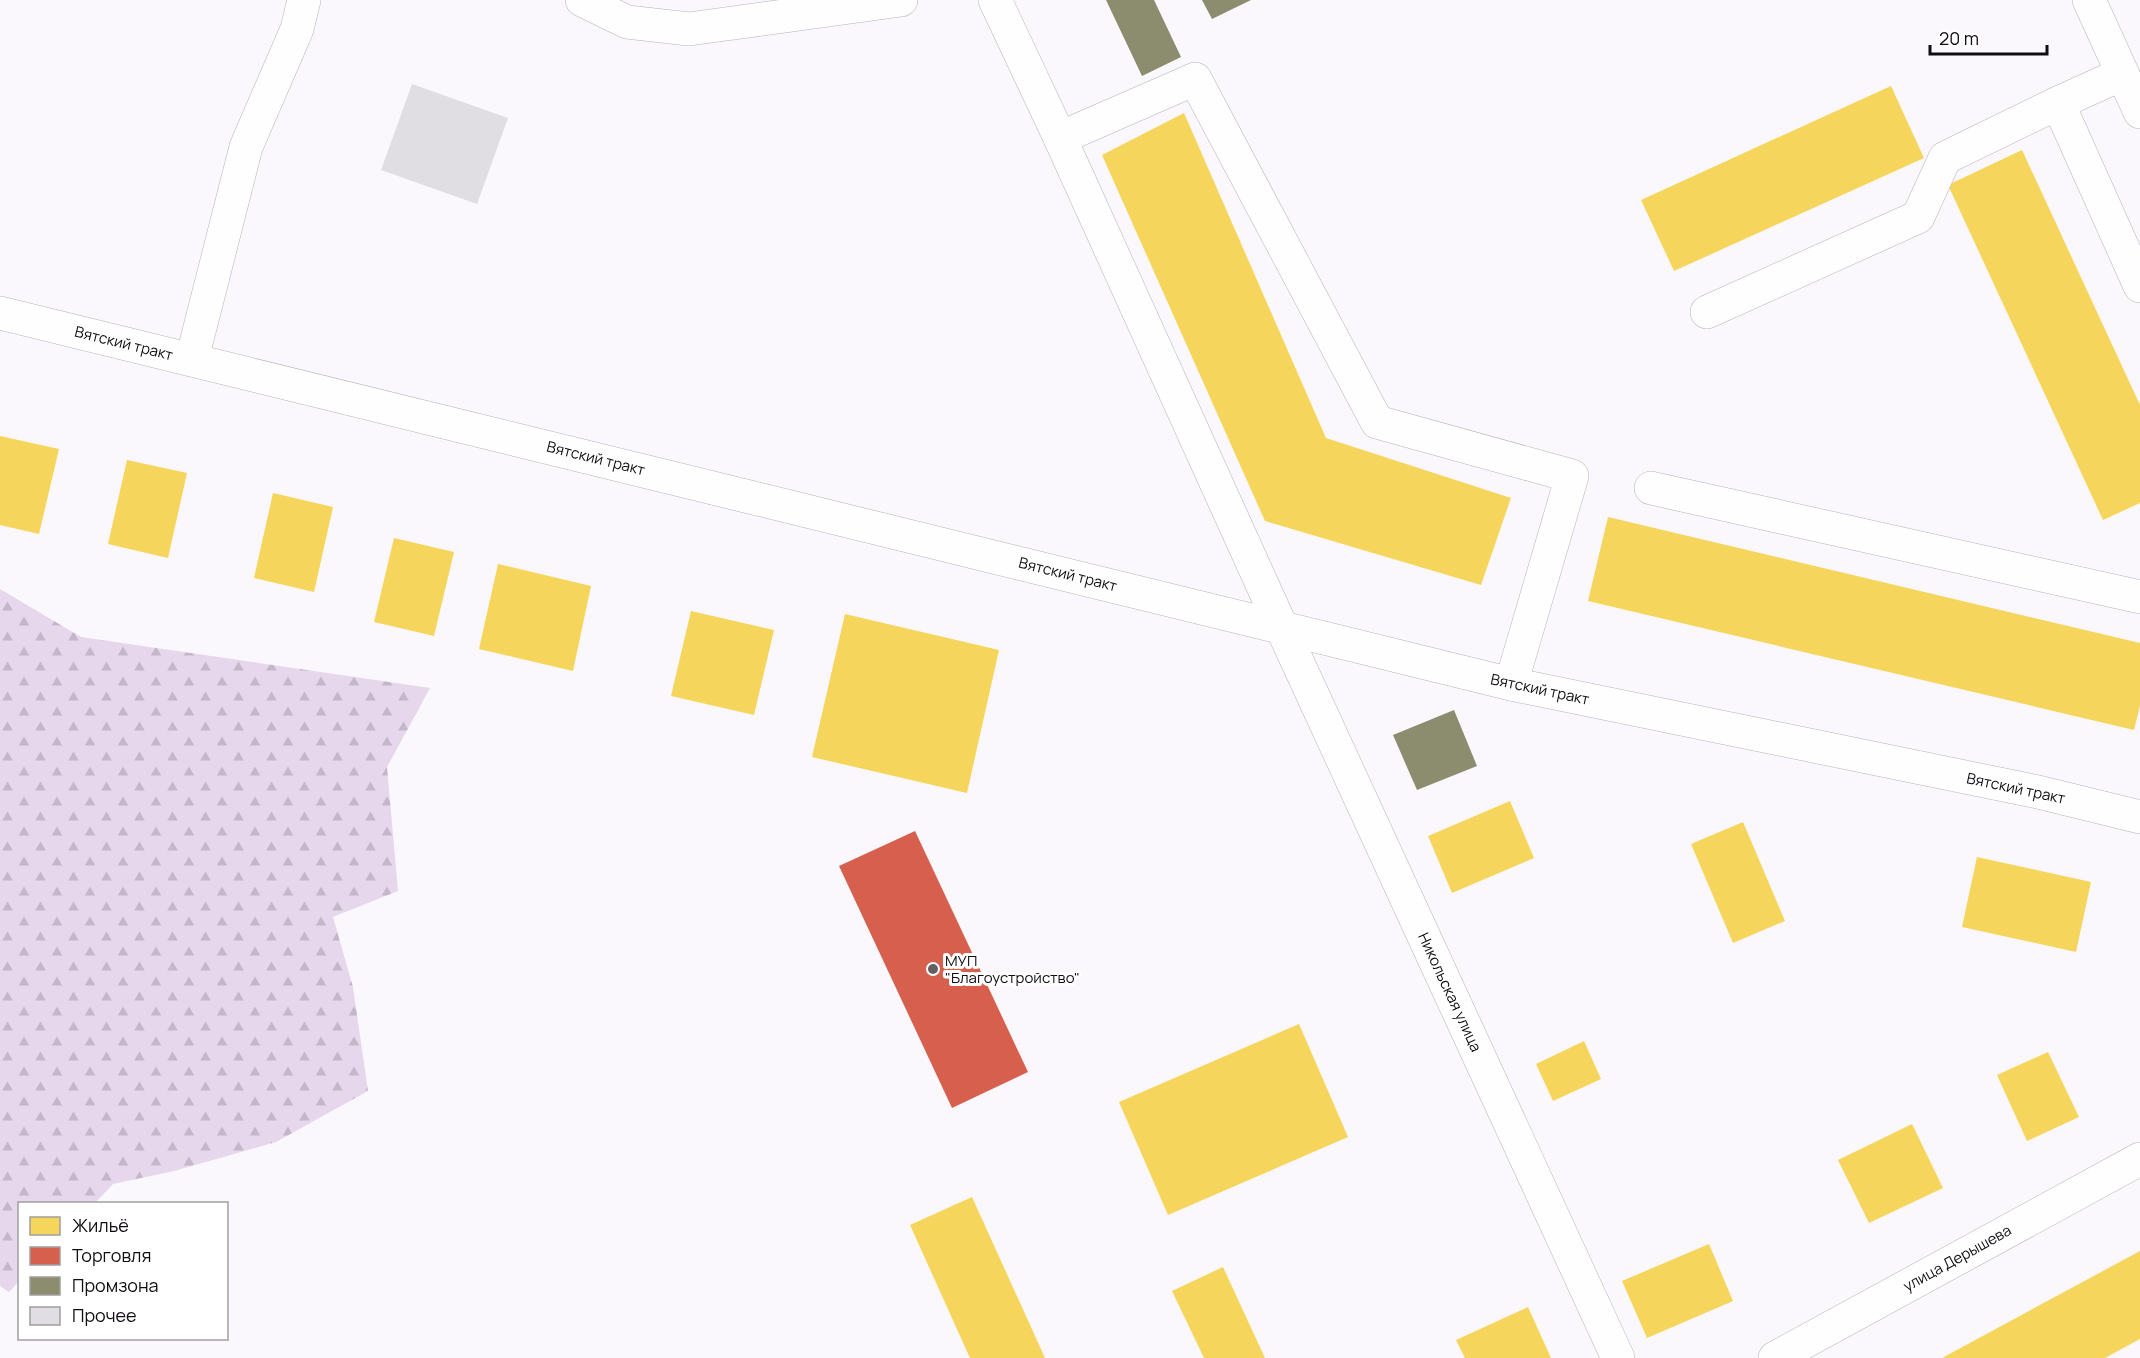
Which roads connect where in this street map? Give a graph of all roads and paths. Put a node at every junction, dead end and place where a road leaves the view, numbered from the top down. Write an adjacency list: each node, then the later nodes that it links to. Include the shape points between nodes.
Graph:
1 (304, 0): 13 (main road, via 297,29 246,147)
2 (582, 0): 3 (main road, via 627,22 688,28)
3 (901, 0)
4 (995, 0): 9 (main road, Никольская улица)
5 (2089, 0): 6 (main road)
6 (2122, 74): 7 (main road); 8 (main road)
7 (2058, 103): 10 (main road); 11 (main road, via 1945,158 1918,217)
8 (2140, 112)
9 (1060, 138): 16 (main road, Никольская улица); 17 (main road, via 1195,79 1377,422 1572,476)
10 (2140, 286)
11 (1707, 312)
12 (0, 313): 13 (main road, Вятский тракт)
13 (192, 360): 16 (main road, Вятский тракт)
14 (1651, 488): 15 (main road)
15 (2140, 597)
16 (1281, 626): 17 (main road, Вятский тракт); 21 (main road, Никольская улица)
17 (1511, 684): 18 (main road, Вятский тракт, via 2038,792)
18 (2140, 817)
19 (2140, 1159): 20 (main road, улица Дерышева)
20 (1790, 1354)
21 (1618, 1358)

